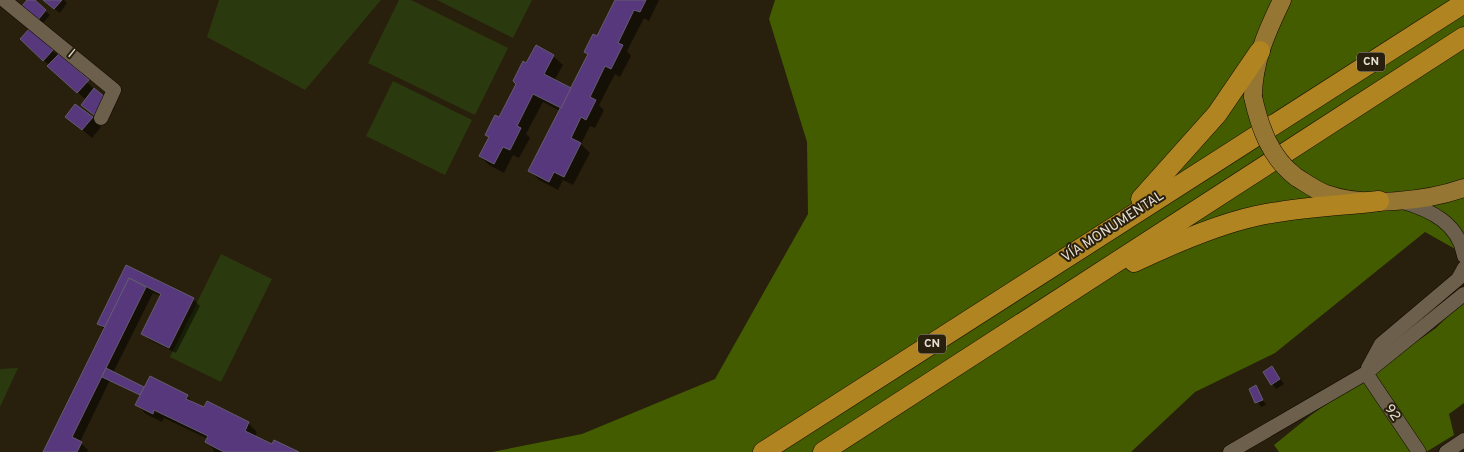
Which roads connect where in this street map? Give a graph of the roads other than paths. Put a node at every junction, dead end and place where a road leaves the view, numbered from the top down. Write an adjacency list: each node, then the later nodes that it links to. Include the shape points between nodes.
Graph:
1 (4, 0): 6 (street, I, via 114,90)
2 (1282, 0): 5 (main road)
3 (1464, 3): 9 (highway, VÍA MONUMENTAL / CN)
4 (1464, 37): 12 (highway, CN)
5 (1260, 50): 8 (main road, bridge, via 1253,77 1253,97 1272,151 1282,165 1324,194); 9 (highway, via 1217,114 1184,154 1152,189)
6 (101, 118)
7 (1464, 188): 8 (main road, via 1430,196)
8 (1385, 200): 10 (street, via 1423,208 1440,218 1453,230); 12 (highway, via 1288,210 1254,217 1144,257)
9 (1100, 236): 16 (highway, VÍA MONUMENTAL / CN)
10 (1464, 256)
11 (1464, 268): 14 (street, via 1458,278 1381,344)
12 (1078, 288): 17 (highway, CN)
13 (1464, 294): 14 (street)
14 (1366, 373): 18 (street); 19 (street, 92)
15 (1464, 440): 20 (street)
16 (763, 452)
17 (823, 452)
18 (1230, 452)
19 (1418, 452)
20 (1446, 452)

